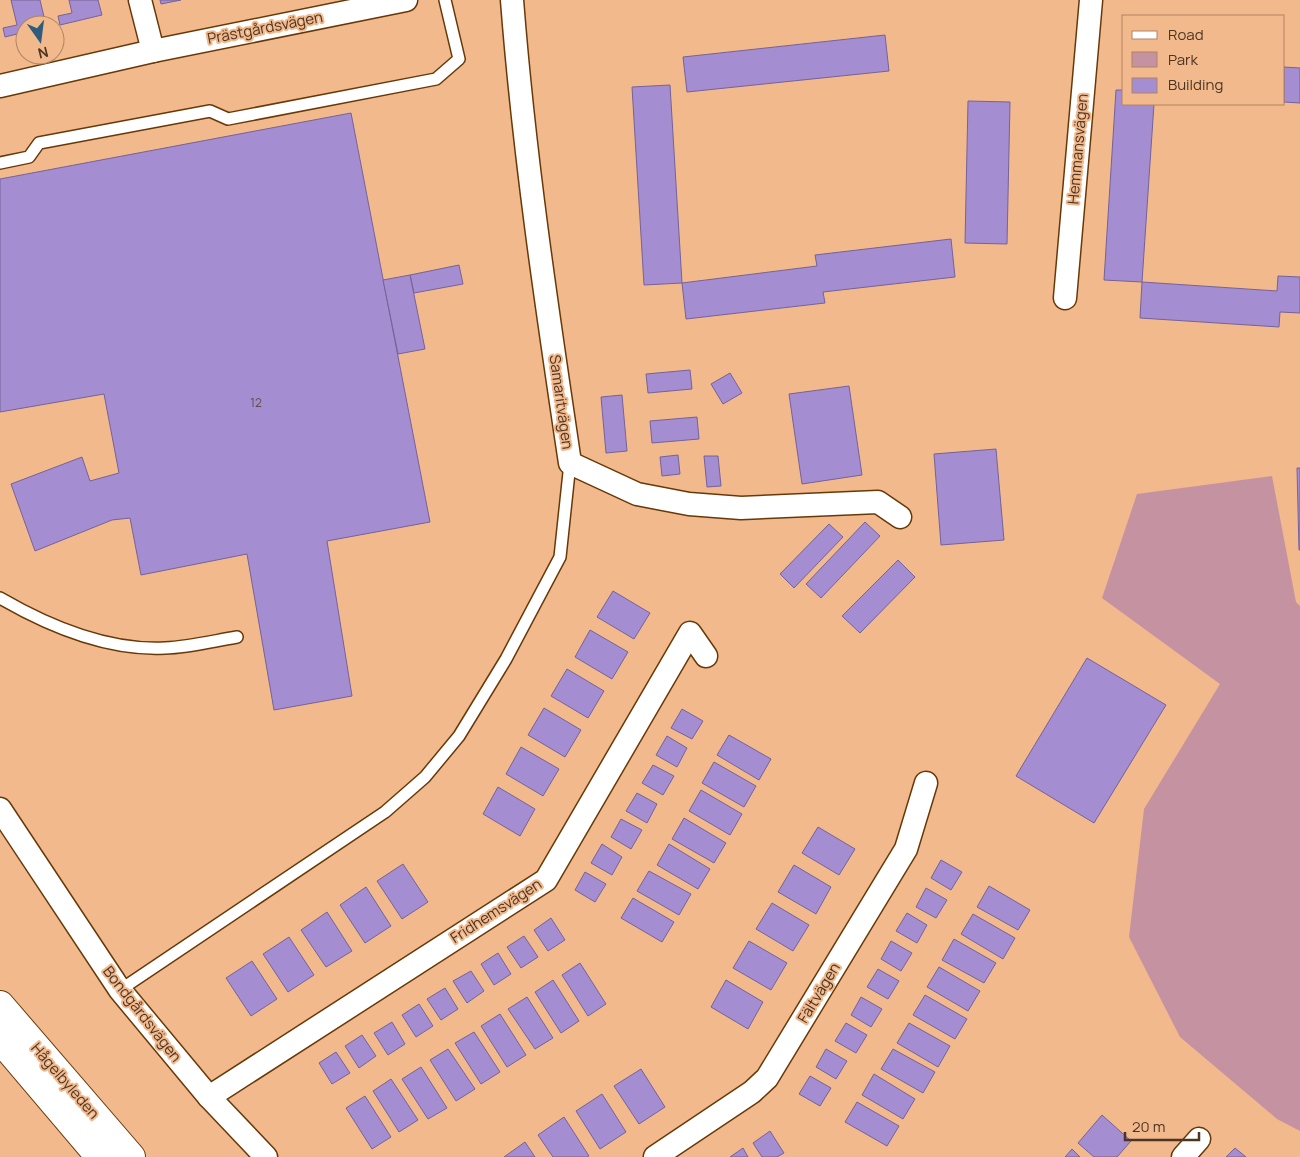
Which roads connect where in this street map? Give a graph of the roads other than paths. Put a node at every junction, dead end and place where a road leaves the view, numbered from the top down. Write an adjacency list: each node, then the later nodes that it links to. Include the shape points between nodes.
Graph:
1 (140, 0): 6 (street)
2 (406, 0): 6 (street, Prästgårdsvägen)
3 (445, 0): 8 (lane, via 460,59 436,79 228,119 210,111 39,143 29,157)
4 (512, 0): 10 (street, Samaritvägen, via 520,99 541,267)
5 (1091, 0): 9 (street, Hemmansvägen)
6 (153, 51): 7 (street, Prästgårdsvägen)
7 (0, 86)
8 (0, 163)
9 (1065, 298)
10 (570, 463): 11 (street, Samaritvägen, via 637,494 689,504 741,508 878,502); 17 (lane, via 560,557 506,659 464,728 425,777 385,812)
11 (900, 517)
12 (0, 598): 13 (lane, via 76,634 118,646 165,648)
13 (237, 638)
14 (706, 656): 20 (street, Fridhemsvägen, via 690,633 546,880)
15 (926, 783): 25 (street, Fältvägen, via 906,849 768,1078)
16 (0, 809): 17 (street, Bondgårdsvägen)
17 (120, 990): 20 (street, Bondgårdsvägen)
18 (0, 1005): 23 (main road, Hågelbyleden)
19 (0, 1039): 22 (main road, Hågelbyleden)
20 (209, 1097): 24 (street, Bondgårdsvägen)
21 (1199, 1139): 26 (street)
22 (100, 1157)
23 (131, 1157)
24 (266, 1157)
25 (655, 1157)
26 (1183, 1157)

